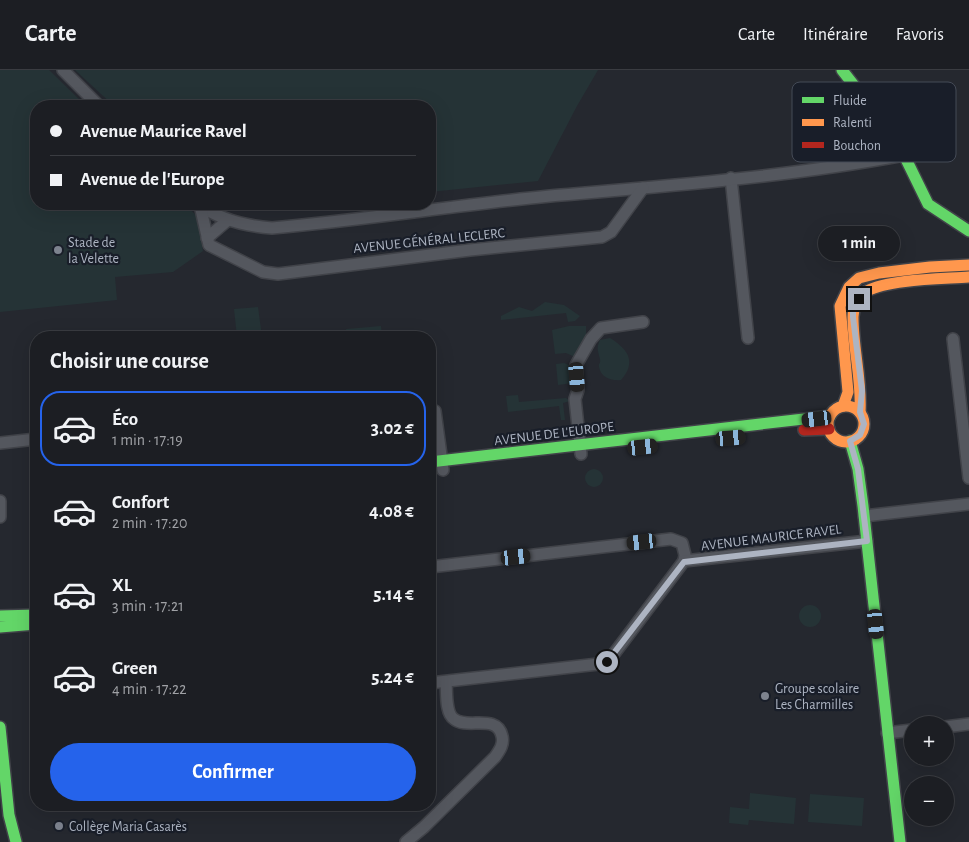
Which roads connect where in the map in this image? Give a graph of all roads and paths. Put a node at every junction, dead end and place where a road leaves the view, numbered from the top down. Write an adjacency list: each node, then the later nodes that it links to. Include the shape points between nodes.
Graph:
1 (64, 70): 4 (street)
2 (842, 70): 3 (street)
3 (851, 82)
4 (93, 100)
5 (866, 162): 7 (street)
6 (907, 162): 14 (street, via 933,210)
7 (731, 178): 8 (street); 19 (street)
8 (642, 188): 9 (street); 15 (street, AVENUE GÉNÉRAL LECLERC, via 611,232 602,238 470,250 278,274 263,272 213,248)
9 (436, 208)
10 (201, 210): 15 (street)
11 (210, 210): 13 (street)
12 (421, 210): 13 (street, via 272,228)
13 (228, 220): 15 (street)
14 (969, 231)
15 (208, 238)
16 (969, 265): 21 (street, via 866,275 849,285 840,306 848,392)
17 (969, 277): 22 (street, via 874,288 859,299 853,309 853,317 862,391)
18 (643, 322): 29 (street, via 601,328 576,365 578,390 575,399)
19 (748, 338)
20 (953, 339): 31 (street)
21 (842, 406): 22 (street, via 854,407); 23 (street)
22 (860, 412): 27 (street, via 864,428)
23 (830, 416): 25 (street); 29 (street, AVENUE DE L'EUROPE)
24 (436, 429): 30 (street)
25 (829, 429): 27 (street, via 836,438); 29 (street, AVENUE DE L'EUROPE)
26 (30, 440): 28 (street)
27 (850, 441): 34 (street, via 858,469)
28 (0, 443)
29 (580, 450): 30 (street, AVENUE DE L'EUROPE)
30 (438, 465)
31 (969, 478)
32 (0, 501): 35 (street)
33 (969, 504): 34 (street)
34 (864, 516): 36 (street)
35 (0, 517)
36 (867, 541): 37 (street, AVENUE MAURICE RAVEL); 49 (street)
37 (684, 562): 38 (street, via 682,543 670,539); 43 (street, AVENUE MAURICE RAVEL, via 607,662)
38 (436, 566)
39 (30, 615): 40 (street)
40 (0, 616)
41 (30, 624): 42 (street)
42 (0, 627)
43 (446, 682): 44 (street, AVENUE MAURICE RAVEL); 51 (street, via 449,713 453,719 495,725 502,734 502,742 495,757)
44 (436, 683)
45 (969, 724): 46 (street)
46 (954, 726)
47 (904, 731): 49 (street)
48 (0, 733): 50 (street, via 9,815)
49 (887, 733): 52 (street)
50 (16, 842)
51 (406, 842)
52 (900, 842)

